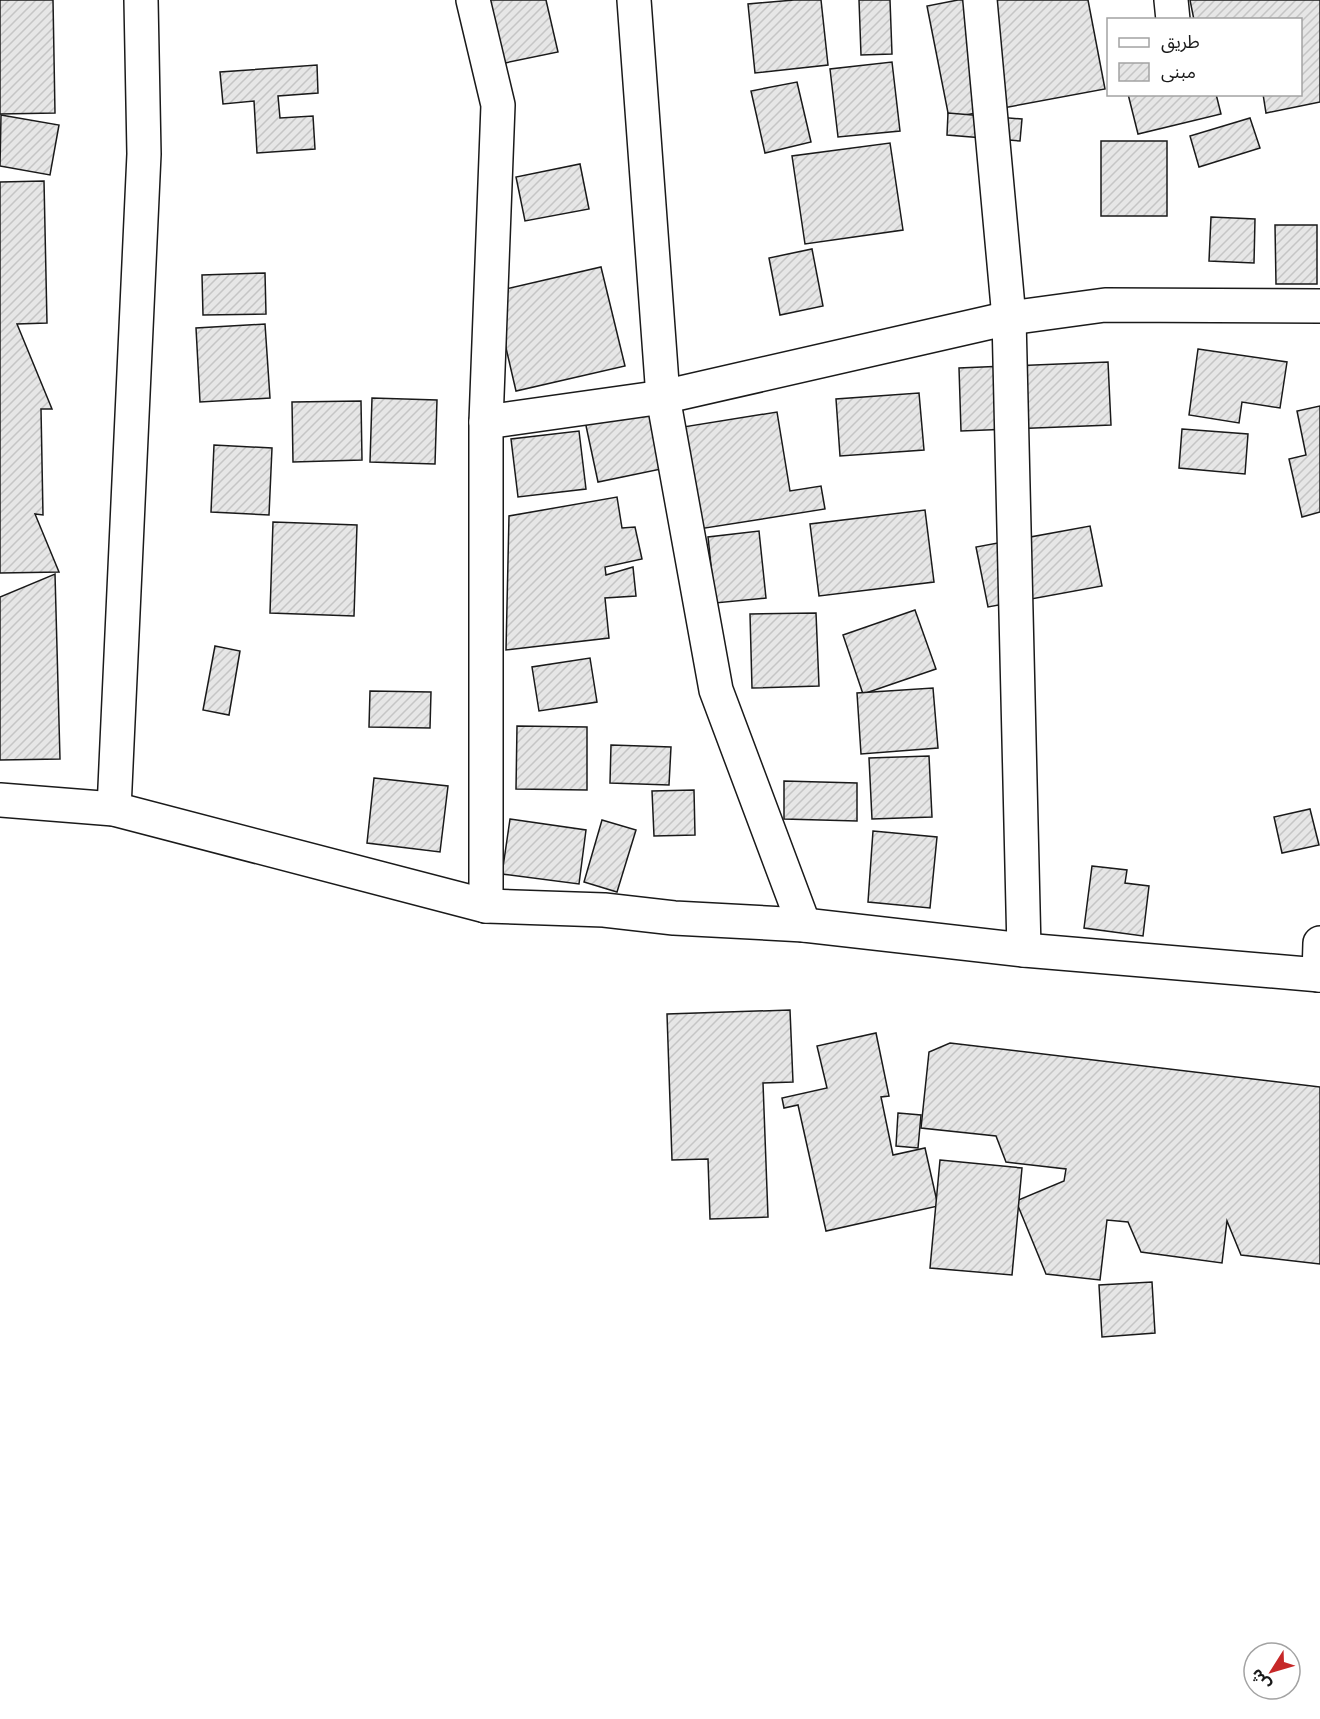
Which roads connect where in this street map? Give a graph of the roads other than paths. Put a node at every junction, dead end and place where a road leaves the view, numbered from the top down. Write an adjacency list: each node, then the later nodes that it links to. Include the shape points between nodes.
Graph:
1 (141, 0): 12 (street, via 144,154)
2 (473, 0): 10 (street, via 498,105)
3 (634, 0): 9 (street)
4 (980, 0): 8 (street)
5 (1171, 0): 6 (street)
6 (1173, 18)
7 (1320, 306): 8 (street, via 1105,305)
8 (1010, 318): 9 (street); 16 (street)
9 (663, 397): 10 (street); 14 (street, via 716,690)
10 (486, 422): 13 (street)
11 (0, 800): 12 (street)
12 (114, 809): 13 (street)
13 (486, 906): 14 (street, via 604,910)
14 (804, 925): 16 (street)
15 (1320, 943): 17 (street)
16 (1023, 950): 17 (street)
17 (1319, 975)

